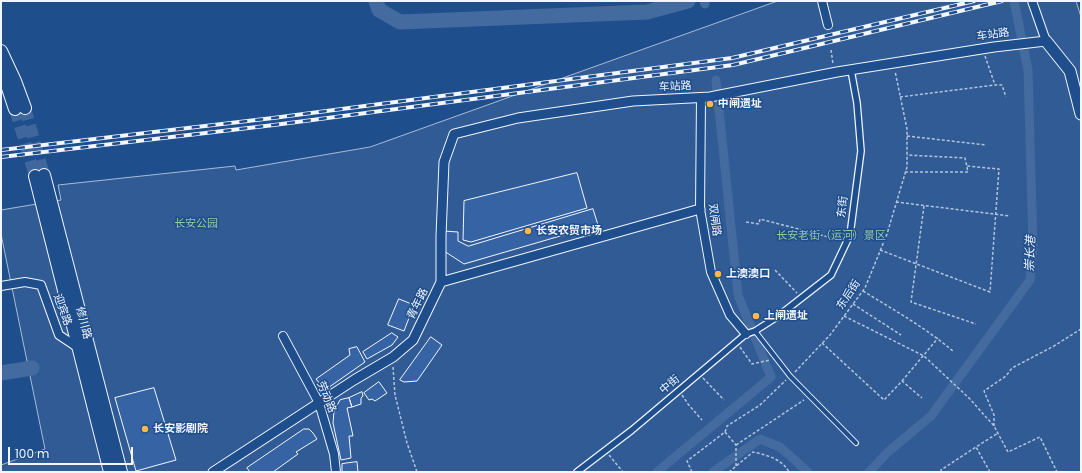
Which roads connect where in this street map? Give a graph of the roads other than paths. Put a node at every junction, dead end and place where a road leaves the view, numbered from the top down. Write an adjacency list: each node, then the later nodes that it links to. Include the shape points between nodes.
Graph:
1 (822, 1): 3 (street)
2 (1032, 1): 4 (street)
3 (828, 25)
4 (1043, 41): 7 (street, 车站路); 9 (main road, via 1070,71)
5 (1, 52): 6 (main road, via 15,81 20,109)
6 (1, 67)
7 (851, 70): 8 (street, 车站路); 13 (street, 东街, via 861,151 850,235 830,275)
8 (705, 98): 10 (street, 双闸路); 11 (street, 车站路, via 633,101 518,118 454,134 444,162)
9 (1081, 114)
10 (700, 209): 11 (street, 青年路); 15 (street, 双闸路, via 711,272 730,315)
11 (441, 282): 18 (street, 青年路, via 413,340 393,357)
12 (1, 286): 17 (street, 迎宾路, via 25,282 41,285 59,335)
13 (777, 317): 14 (street, 中街)
14 (755, 332): 15 (street, 中街); 19 (lane, via 790,376)
15 (746, 334): 24 (street, 中街, via 632,430)
16 (283, 336): 18 (street, 劳动路)
17 (80, 349): 20 (main road, 修川路); 21 (main road, 修川路, via 39,176)
18 (319, 403): 22 (street, 青年路); 23 (street, 劳动路, via 334,454)
19 (856, 443)
20 (110, 472)
21 (121, 472)
22 (213, 472)
23 (336, 472)
24 (577, 472)

